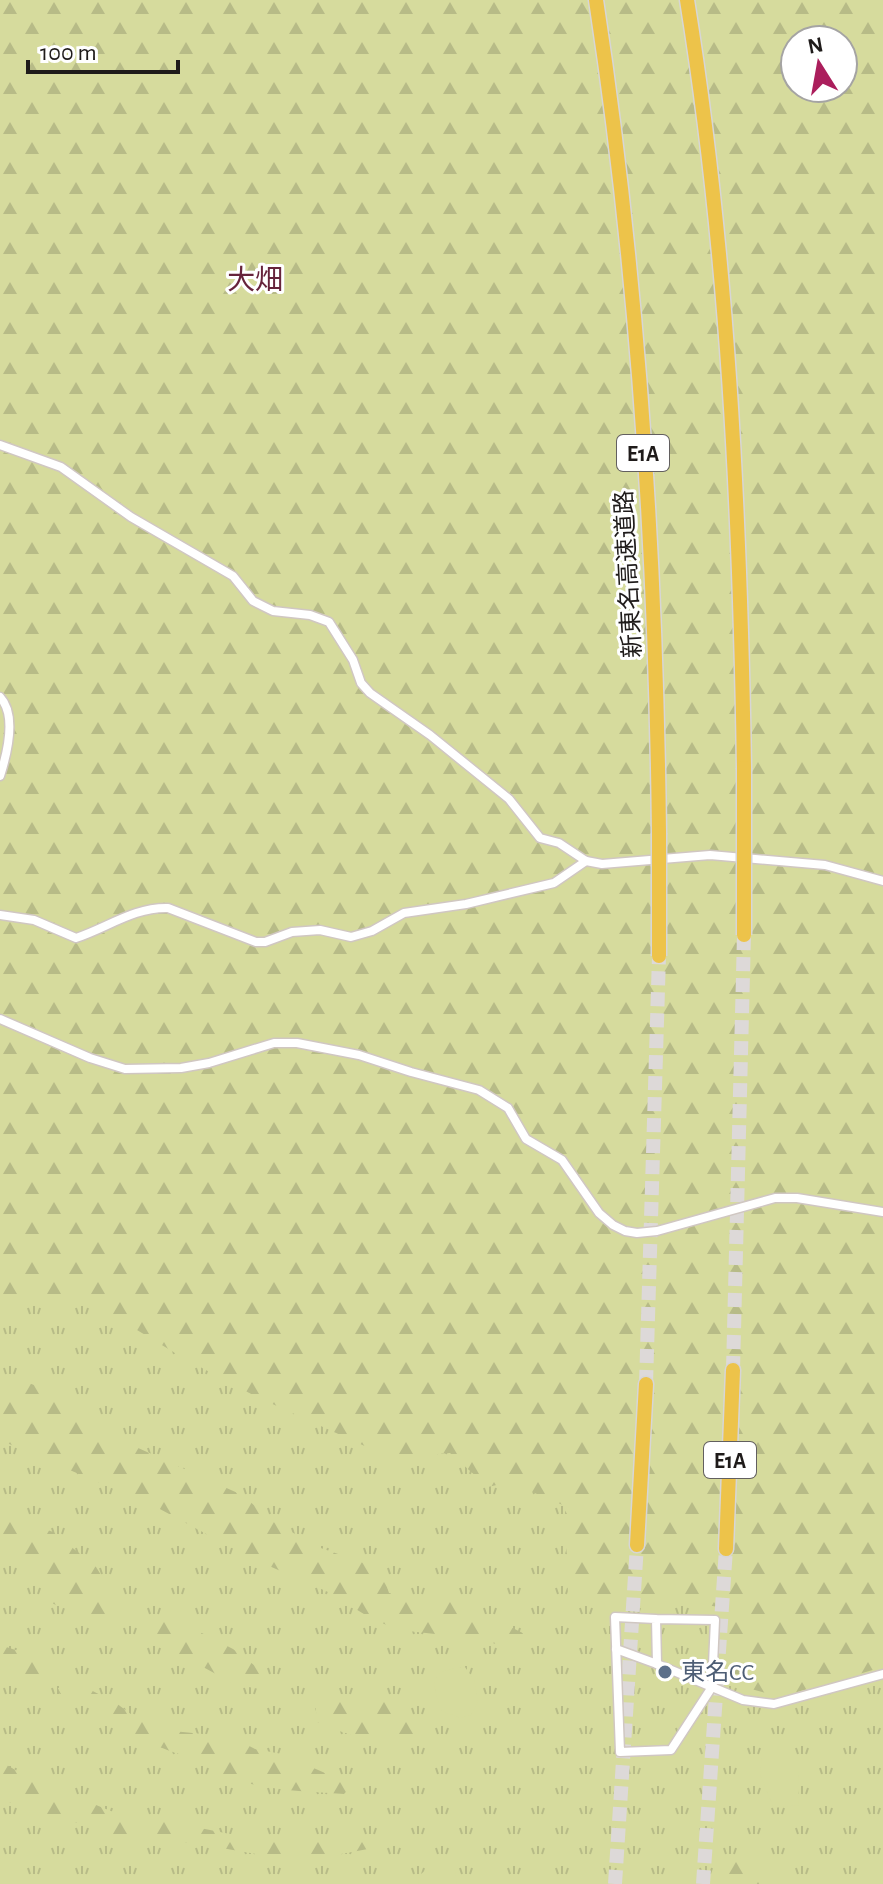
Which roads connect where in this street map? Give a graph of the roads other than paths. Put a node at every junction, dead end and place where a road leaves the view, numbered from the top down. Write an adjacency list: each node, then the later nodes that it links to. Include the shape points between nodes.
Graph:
1 (596, 0): 10 (highway, 新東名高速道路 / E1A, bridge, via 637,370 653,627)
2 (687, 0): 9 (highway, bridge, via 705,118 739,518)
3 (0, 445): 6 (street, via 61,467 131,517 212,561 253,601 273,611 329,622 370,693 509,799 540,838 559,843)
4 (0, 697): 5 (street, via 8,705 9,723)
5 (0, 776)
6 (586, 861): 7 (street, via 710,855 825,865); 8 (street, via 554,883 404,913 351,937 320,930 256,942 168,908 154,908 76,938 34,920)
7 (883, 881)
8 (0, 915)
9 (744, 935)
10 (659, 956)
11 (0, 1019): 12 (street, via 125,1069 181,1068 263,1045 297,1043 479,1090 508,1108 526,1139 562,1160 599,1213 625,1231 657,1231 775,1198)
12 (883, 1212)
13 (733, 1370): 16 (highway, E1A)
14 (646, 1384): 15 (highway)
15 (637, 1545)
16 (726, 1549)
17 (656, 1619): 18 (street, via 615,1617); 19 (street); 21 (street, via 715,1620)
18 (616, 1649): 19 (street); 21 (street, via 620,1752 671,1750)
19 (657, 1664): 21 (street)
20 (883, 1674): 21 (street, via 774,1704 743,1700)
21 (712, 1687)

